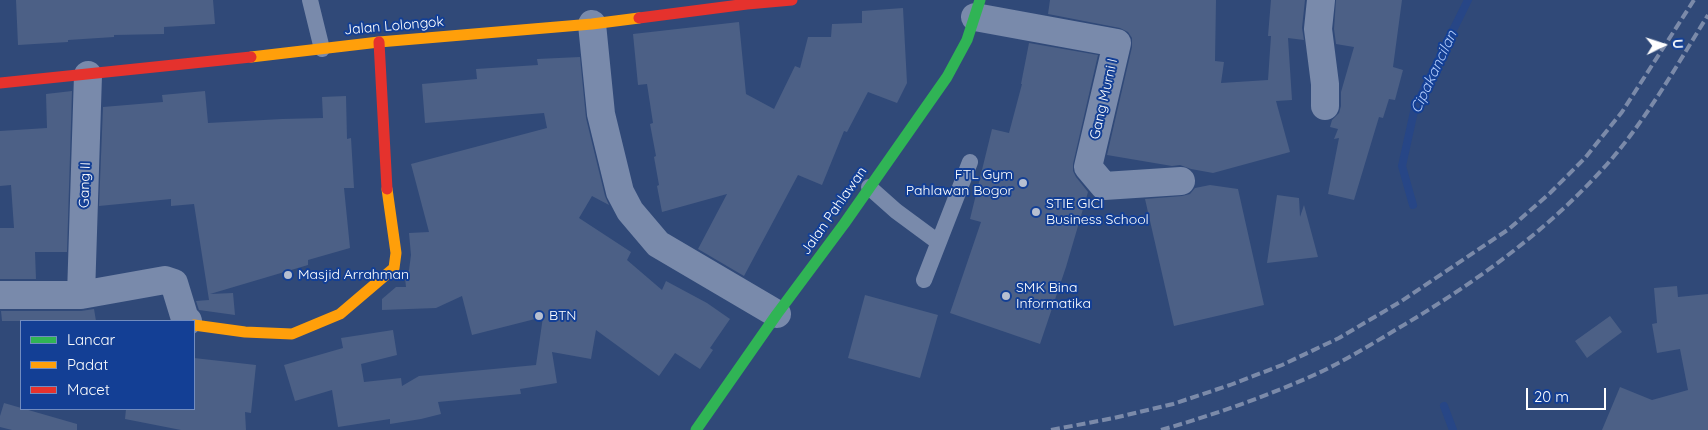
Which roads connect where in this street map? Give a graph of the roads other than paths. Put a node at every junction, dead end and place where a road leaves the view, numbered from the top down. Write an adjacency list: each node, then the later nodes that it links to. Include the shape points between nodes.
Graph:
1 (310, 0): 8 (lane)
2 (792, 0): 4 (street, Jalan Lolongok)
3 (1321, 0): 11 (street, via 1318,29)
4 (747, 2): 6 (street, Jalan Lolongok)
5 (977, 8): 13 (street, Gang Murni I, via 1117,43 1088,167 1104,186); 14 (street, Jalan Pahlawan, via 967,40 947,77)
6 (592, 24): 7 (street, Jalan Lolongok); 19 (street, via 601,114 620,192 630,211 658,244)
7 (379, 42): 8 (street, Jalan Lolongok); 21 (street, via 387,191 396,253 394,268 340,314 292,334)
8 (322, 48): 9 (street, Jalan Lolongok)
9 (88, 75): 10 (street, Jalan Lolongok); 17 (street, Gang II)
10 (0, 83)
11 (1325, 106)
12 (970, 162): 15 (lane)
13 (1181, 181)
14 (869, 187): 15 (lane); 19 (street, Jalan Pahlawan)
15 (938, 242): 16 (lane)
16 (924, 280)
17 (81, 295): 18 (street); 20 (street, via 165,280 174,283)
18 (0, 296)
19 (778, 314): 22 (street, Jalan Pahlawan)
20 (186, 320)
21 (195, 325)
22 (696, 430)

